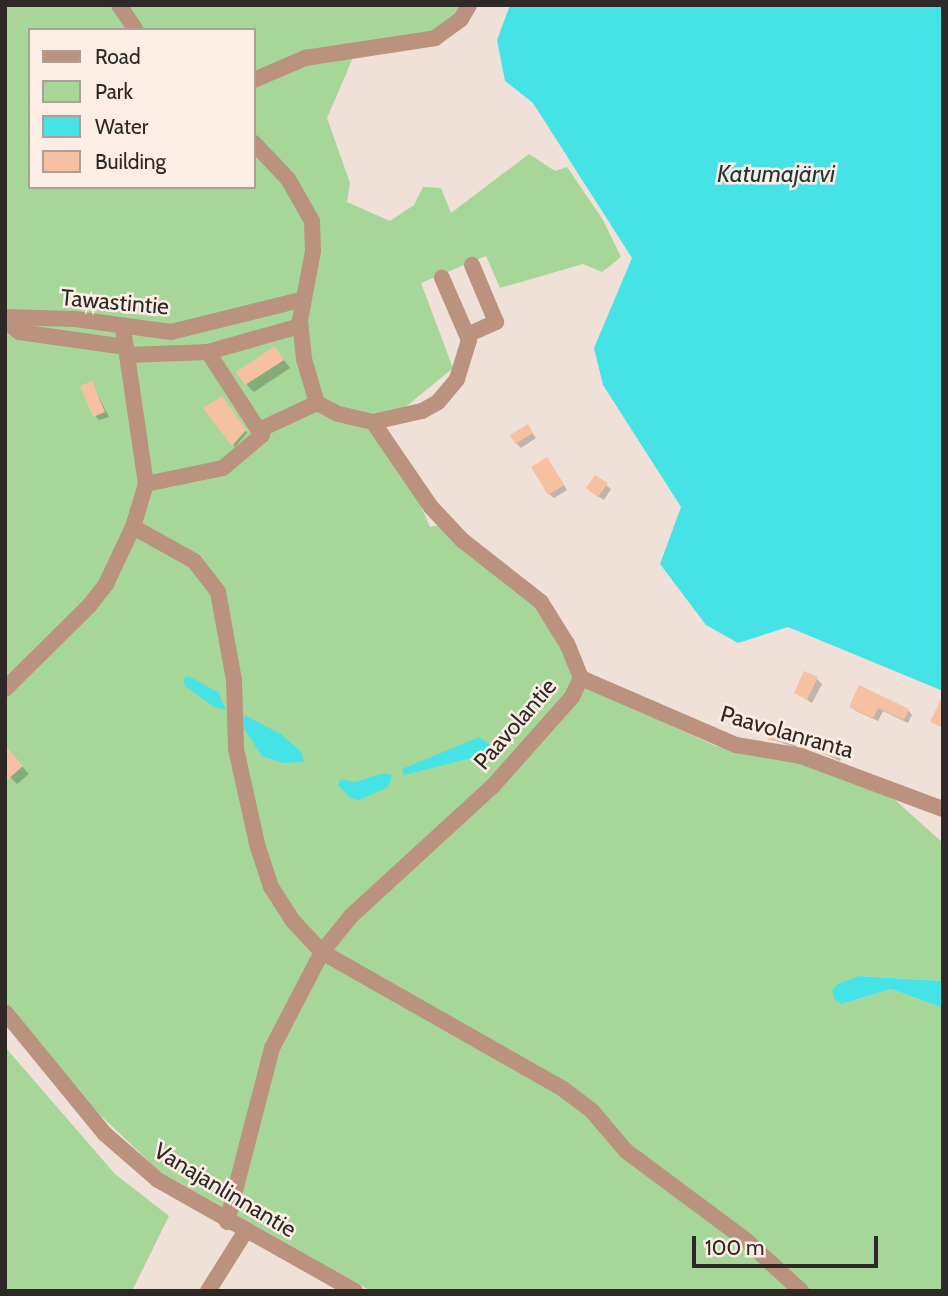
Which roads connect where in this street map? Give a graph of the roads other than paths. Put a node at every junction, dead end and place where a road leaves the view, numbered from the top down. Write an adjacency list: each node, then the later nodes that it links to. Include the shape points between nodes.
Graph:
1 (119, 5): 3 (street)
2 (469, 5): 4 (street, via 461,19 435,38 305,58)
3 (135, 28)
4 (256, 79)
5 (256, 145): 8 (street, via 288,179 312,221 313,251)
6 (472, 265): 13 (street, via 496,322)
7 (442, 278): 13 (street)
8 (300, 300): 10 (street, Tawastintie); 11 (street)
9 (5, 318): 12 (street, Tawastintie, via 75,319); 14 (street, via 19,332)
10 (213, 322): 12 (street, Tawastintie, via 171,332); 15 (street)
11 (300, 326): 15 (street); 16 (street)
12 (123, 328): 14 (street)
13 (467, 335): 17 (street, via 467,354 457,379 438,402 398,419)
14 (127, 351): 15 (street); 19 (street)
15 (214, 351): 18 (street)
16 (317, 403): 17 (street, via 338,414); 18 (street)
17 (373, 422): 23 (street, Paavolantie, via 447,523 541,602 568,644)
18 (259, 430): 19 (street, via 262,435 254,447 223,468)
19 (146, 484): 20 (street)
20 (133, 527): 21 (street, via 106,584); 26 (street, via 194,561 218,592 234,680 236,749 257,844 271,887 293,921)
21 (26, 669): 22 (street); 24 (street)
22 (5, 670)
23 (581, 678): 25 (street, Paavolanranta, via 736,745 801,756); 26 (street, Paavolantie, via 572,697 492,787 351,916)
24 (5, 689)
25 (943, 809)
26 (322, 952): 28 (street, Paavolantie, via 272,1048); 32 (street, via 563,1089 592,1111 626,1151 746,1240)
27 (5, 1012): 28 (street, Vanajanlinnantie, via 105,1134 135,1162)
28 (227, 1222): 29 (street, Vanajanlinnantie)
29 (245, 1232): 30 (street); 31 (street, Vanajanlinnantie)
30 (208, 1291)
31 (355, 1291)
32 (801, 1291)

